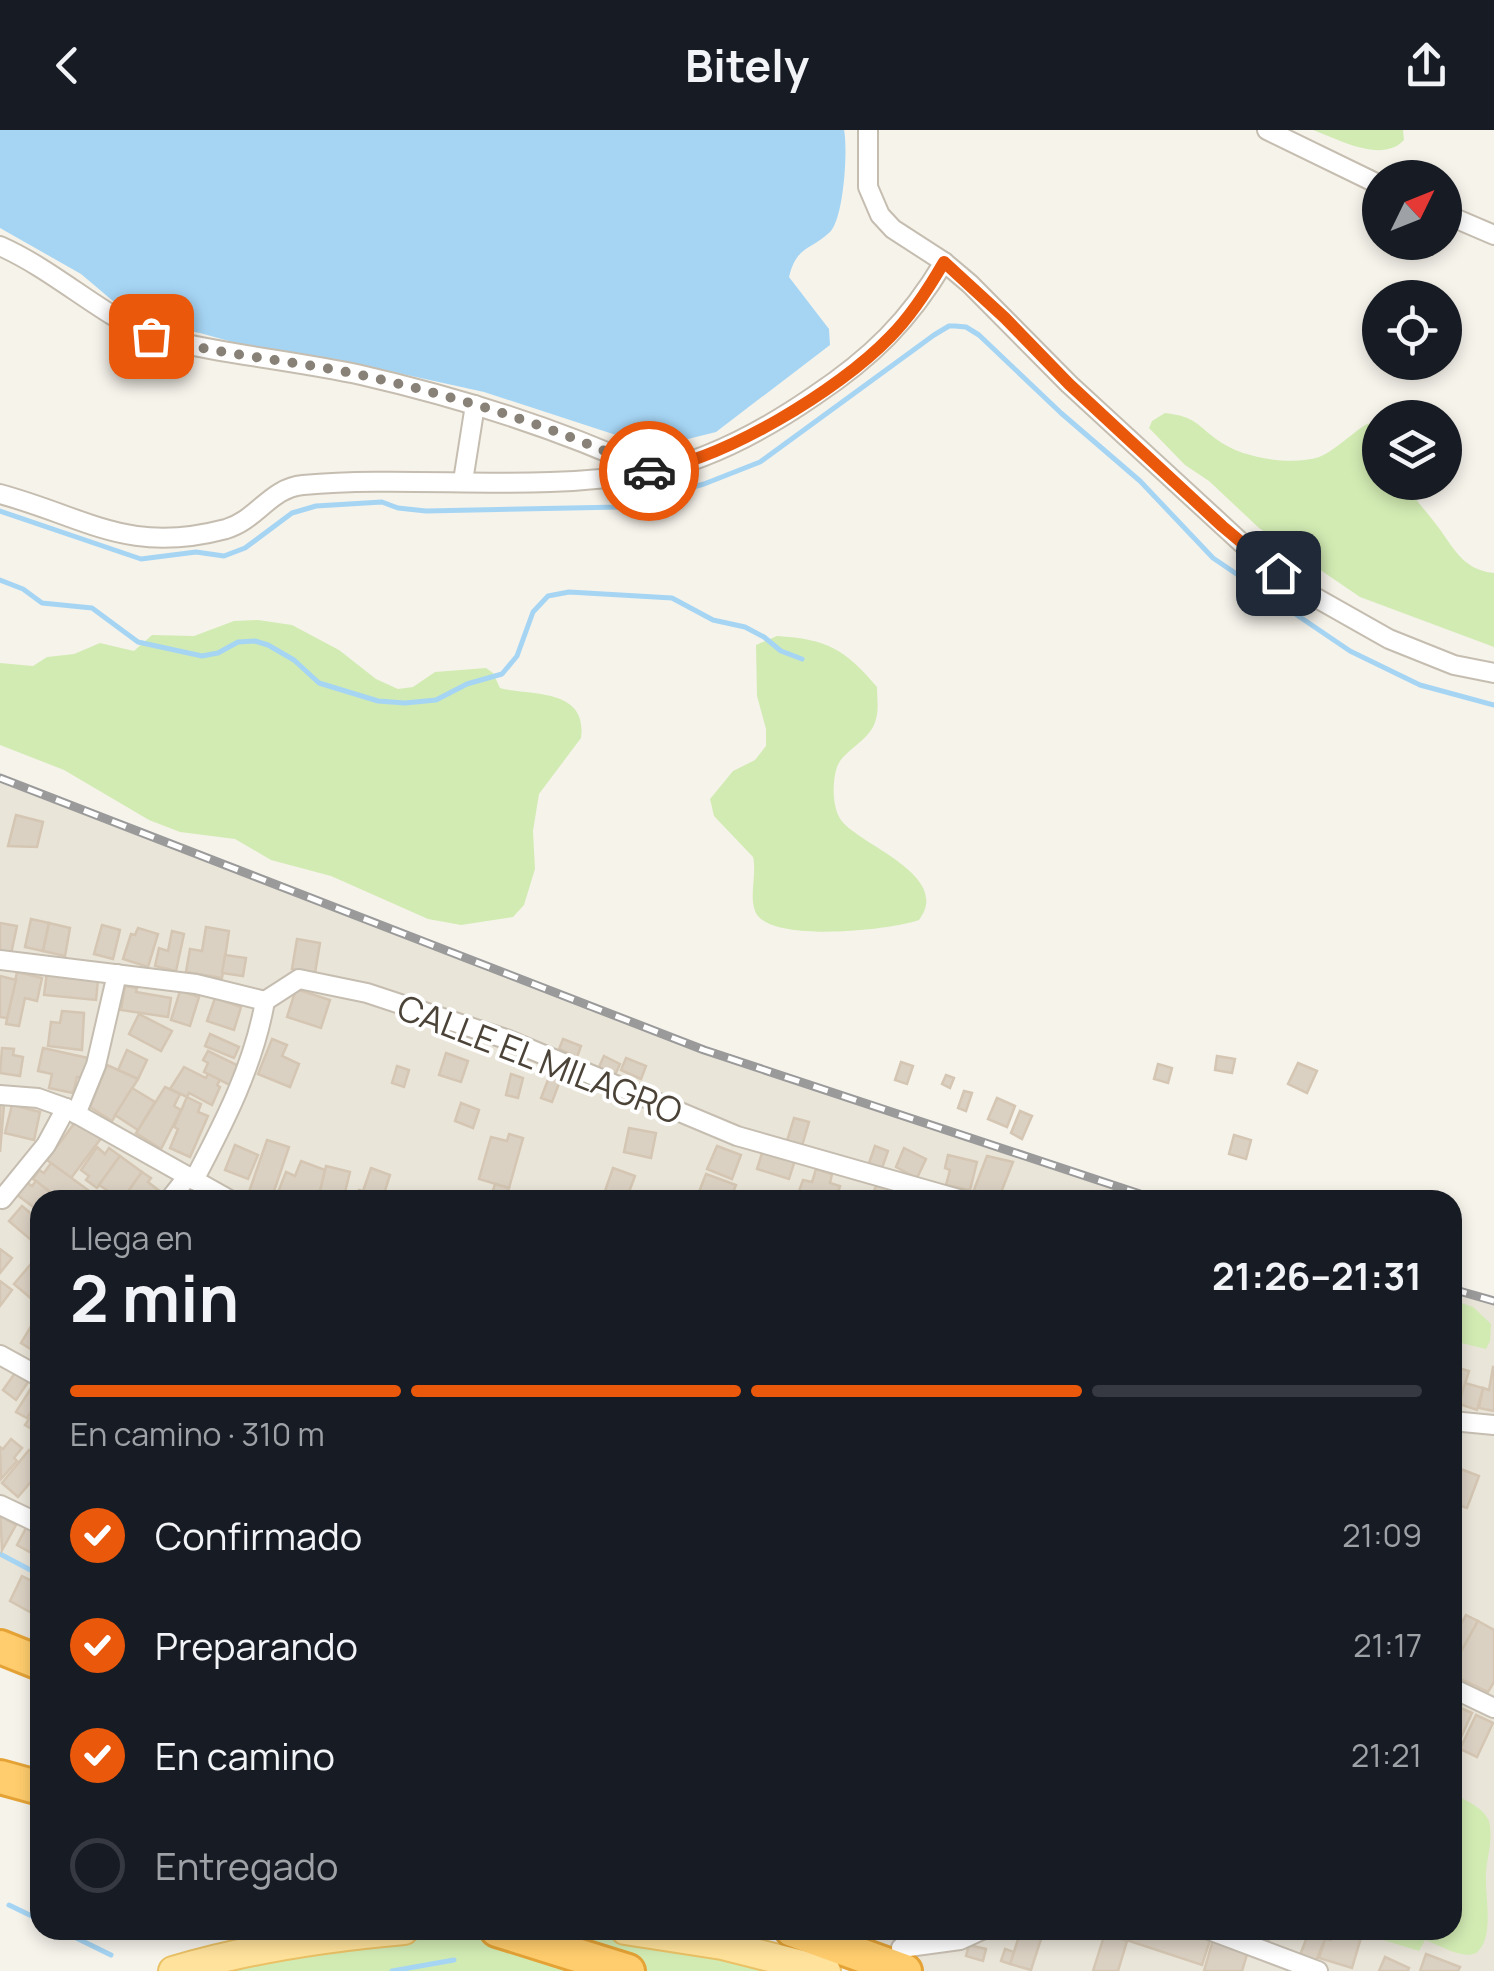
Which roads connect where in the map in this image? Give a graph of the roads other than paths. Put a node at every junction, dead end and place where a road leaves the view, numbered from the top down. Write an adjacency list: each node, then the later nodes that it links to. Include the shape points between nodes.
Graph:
1 (868, 130): 7 (street, via 868,187 880,215)
2 (1268, 130): 3 (street)
3 (1362, 175)
4 (1462, 221): 5 (street)
5 (1494, 235)
6 (0, 246): 8 (street, via 151,336 360,375)
7 (944, 262): 9 (street, via 890,338 836,381 726,446); 12 (street, via 1222,526 1297,588 1389,640)
8 (474, 406): 9 (street, via 542,424); 10 (street)
9 (650, 472): 10 (street)
10 (462, 482): 11 (street, via 298,485 273,495 243,523 160,538 116,534)
11 (0, 494)
12 (1494, 673)
13 (0, 960): 14 (street)
14 (117, 974): 15 (street); 17 (street, via 96,1064)
15 (265, 1001): 18 (street, via 244,1078); 21 (street, CALLE EL MILAGRO, via 299,980 367,993 559,1058 737,1136)
16 (0, 1095): 17 (street, via 38,1098)
17 (71, 1111): 18 (street); 22 (street)
18 (191, 1178): 19 (street); 20 (street)
19 (179, 1190)
20 (212, 1190)
21 (927, 1190)
22 (2, 1199)
23 (0, 1355): 24 (street)
24 (30, 1366)
25 (1462, 1423): 26 (street)
26 (1494, 1425)
27 (0, 1505): 28 (street)
28 (30, 1519)
29 (0, 1647): 30 (highway)
30 (30, 1659)
31 (1462, 1693): 32 (street)
32 (1494, 1708)
33 (0, 1776): 34 (highway)
34 (30, 1785)
35 (318, 1940): 44 (main road)
36 (529, 1940): 43 (highway)
37 (690, 1940): 45 (main road)
38 (827, 1940): 42 (highway)
39 (956, 1940): 41 (street)
40 (1236, 1940): 46 (street)
41 (952, 1941): 42 (street)
42 (903, 1960)
43 (619, 1968)
44 (172, 1971)
45 (826, 1971)
46 (1318, 1971)

